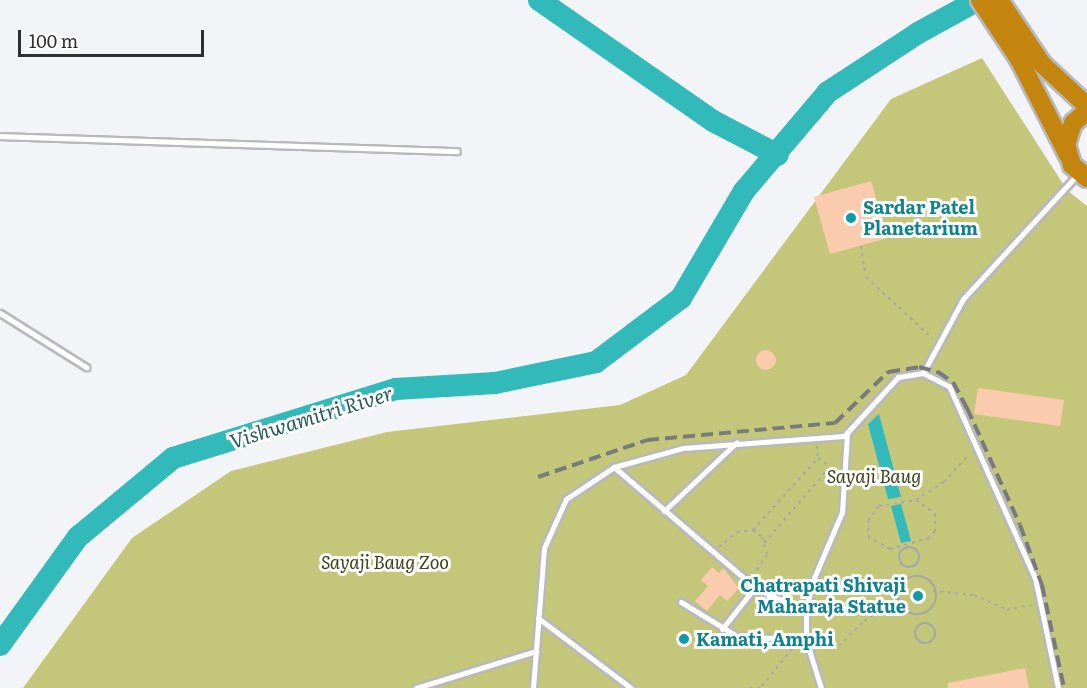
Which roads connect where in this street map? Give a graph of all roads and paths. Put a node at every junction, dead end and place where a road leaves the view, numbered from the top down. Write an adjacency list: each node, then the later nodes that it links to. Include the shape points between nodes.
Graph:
1 (980, 0): 3 (highway)
2 (999, 0): 3 (highway)
3 (1025, 54): 4 (highway); 8 (highway)
4 (1087, 106)
5 (1087, 111): 8 (highway, via 1068,133)
6 (0, 136): 7 (lane)
7 (457, 151)
8 (1068, 155): 9 (highway)
9 (1083, 175): 12 (lane, via 963,299)
10 (861, 246): 12 (path, via 866,277)
11 (0, 313): 13 (lane)
12 (939, 344): 14 (lane)
13 (86, 367)
14 (923, 373): 15 (lane, via 909,372 887,389); 18 (lane, via 949,386)
15 (847, 434): 16 (lane); 20 (lane)
16 (818, 440): 17 (lane); 19 (path)
17 (737, 442): 22 (lane, via 682,448); 24 (lane)
18 (975, 447): 23 (path, via 944,482); 36 (lane, via 1035,578)
19 (818, 458): 21 (path); 25 (path)
20 (846, 465): 21 (path); 37 (lane, via 842,512 814,578)
21 (831, 466): 26 (path)
22 (614, 467): 24 (lane); 39 (lane, via 566,499 543,548)
23 (916, 500): 27 (path, via 935,514 935,531); 27 (path, via 879,506 868,520 869,537 879,547)
24 (664, 511): 28 (lane)
25 (753, 530): 26 (path); 28 (path, via 737,532)
26 (764, 543): 31 (path, via 763,565)
27 (906, 547): 29 (path, via 918,552); 29 (path, via 899,559)
28 (714, 553): 31 (lane)
29 (912, 566): 30 (path)
30 (913, 573): 33 (path, via 928,578); 34 (path, via 902,581)
31 (747, 580): 32 (lane)
32 (755, 587): 37 (lane); 41 (lane)
33 (933, 591): 36 (path, via 974,595 1007,610); 38 (path, via 931,610)
34 (901, 597): 38 (path, via 907,612); 42 (path, via 864,621 839,646)
35 (681, 602): 41 (lane)
36 (1041, 603): 50 (lane)
37 (806, 610): 42 (lane)
38 (922, 617): 40 (path)
39 (538, 618): 43 (lane); 47 (lane)
40 (924, 623): 40 (path, via 934,629 927,642 915,634)
41 (722, 629): 42 (lane, via 737,636)
42 (805, 641): 44 (path); 49 (lane)
43 (536, 651): 45 (lane); 46 (lane)
44 (763, 687): 48 (path)
45 (416, 688)
46 (533, 688)
47 (631, 688)
48 (749, 688)
49 (821, 688)
50 (1058, 688)

